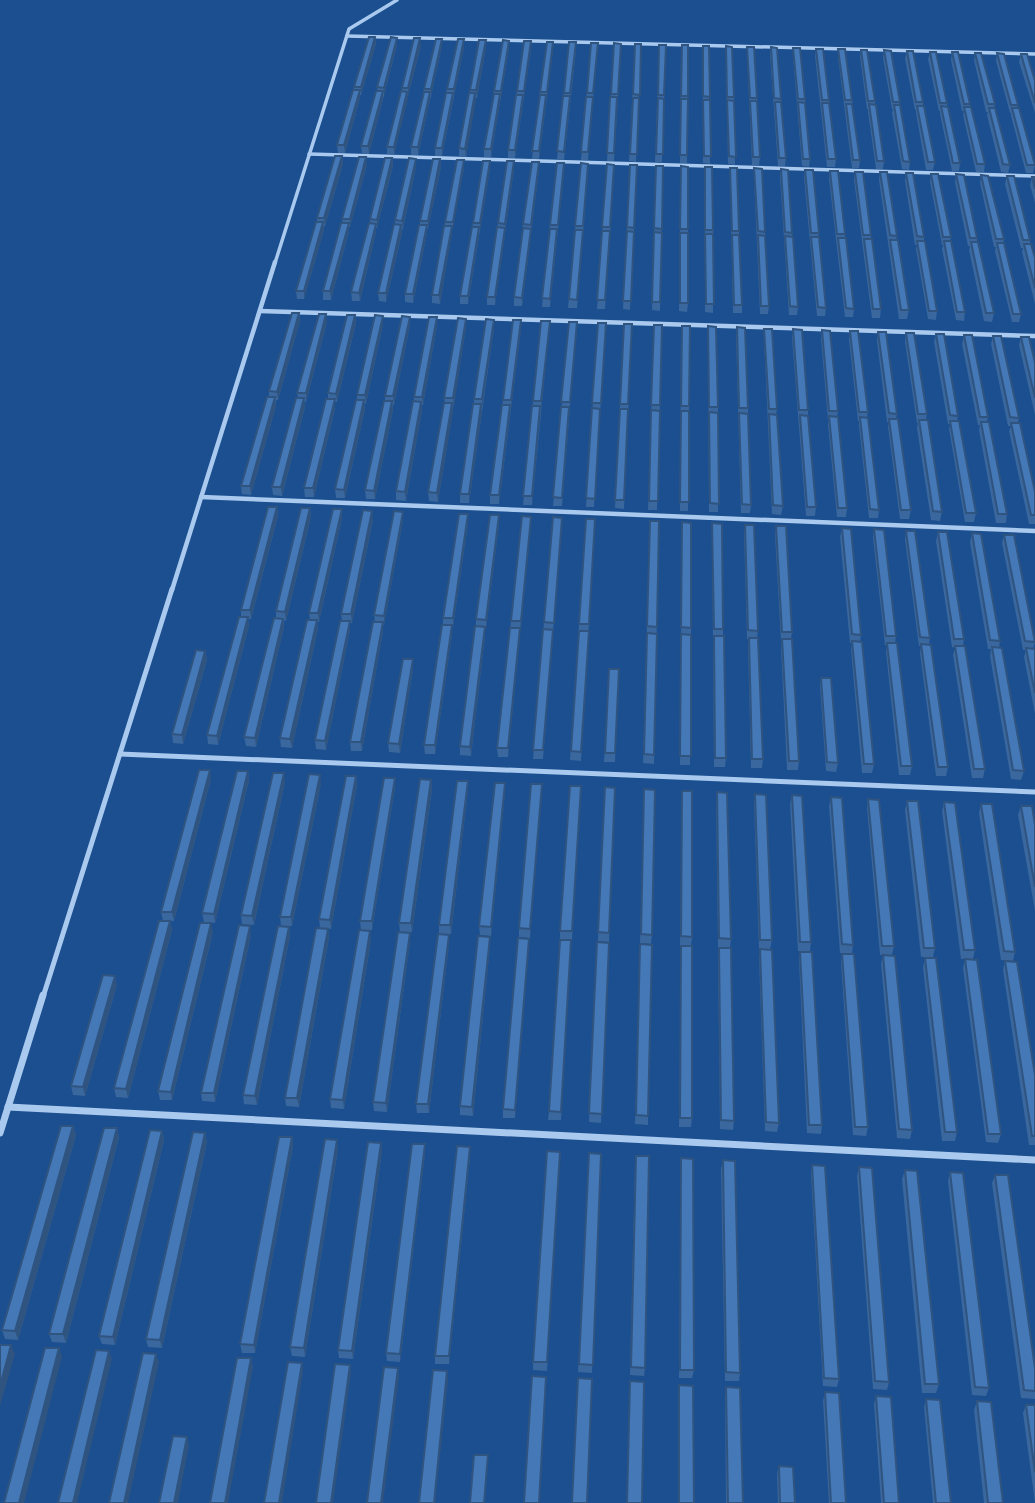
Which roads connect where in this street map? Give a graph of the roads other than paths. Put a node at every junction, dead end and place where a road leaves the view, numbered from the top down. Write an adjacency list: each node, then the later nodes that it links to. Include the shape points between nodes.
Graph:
1 (397, 0): 2 (lane, via 349,29)
2 (347, 36): 3 (lane); 4 (lane)
3 (1035, 54)
4 (309, 154): 5 (lane); 6 (lane)
5 (1035, 176)
6 (260, 311): 7 (lane); 8 (lane)
7 (1035, 337)
8 (201, 497): 9 (lane); 10 (lane)
9 (1035, 530)
10 (120, 754): 11 (lane); 12 (lane)
11 (1035, 792)
12 (8, 1107): 13 (lane); 14 (lane)
13 (0, 1133)
14 (1035, 1160)

